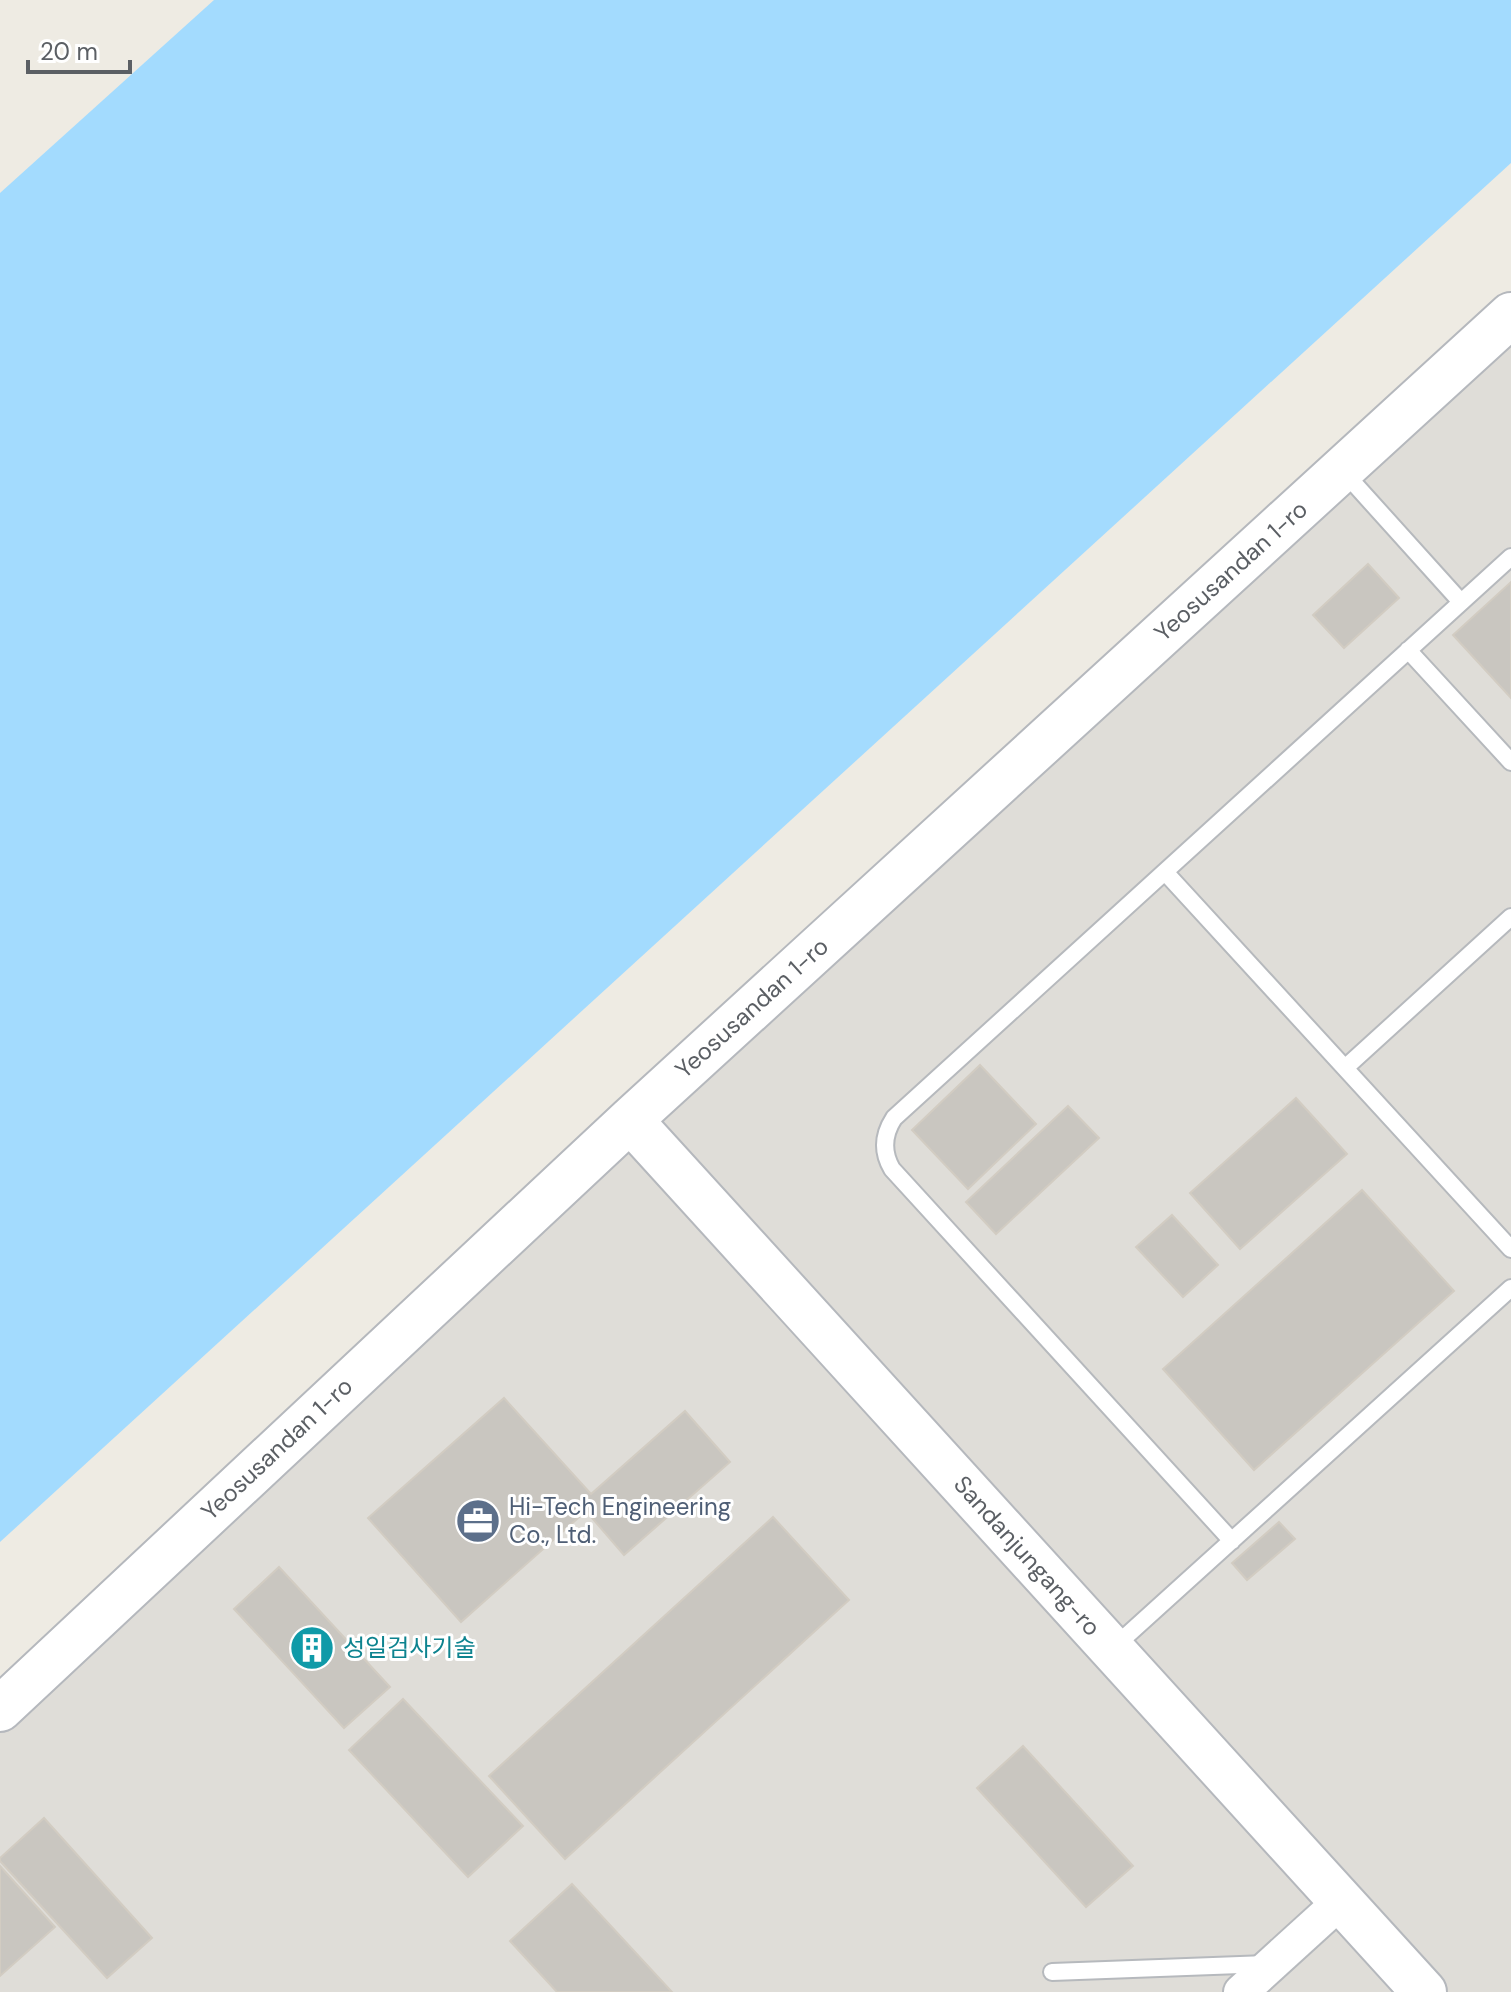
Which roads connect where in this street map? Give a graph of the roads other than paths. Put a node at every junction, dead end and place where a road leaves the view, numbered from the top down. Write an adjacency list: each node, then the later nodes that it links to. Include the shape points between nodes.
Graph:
1 (1511, 315): 2 (street, Yeosusandan 1-ro)
2 (1342, 470): 4 (lane); 10 (street, Yeosusandan 1-ro)
3 (1511, 557): 4 (lane)
4 (1461, 602): 5 (lane)
5 (1408, 650): 6 (lane); 7 (lane)
6 (1511, 762)
7 (1165, 872): 9 (lane); 13 (lane, via 894,1118 884,1149 892,1169)
8 (1511, 917): 9 (lane)
9 (1345, 1068): 11 (lane)
10 (630, 1120): 14 (street, Sandanjungang-ro); 15 (street, Yeosusandan 1-ro)
11 (1511, 1249)
12 (1511, 1288): 13 (lane)
13 (1232, 1541): 14 (lane)
14 (1112, 1650): 16 (street, Sandanjungang-ro)
15 (0, 1709)
16 (1341, 1901): 17 (street); 20 (street, Sandanjungang-ro)
17 (1272, 1964): 18 (lane); 19 (street)
18 (1052, 1972)
19 (1241, 1992)
20 (1424, 1992)

